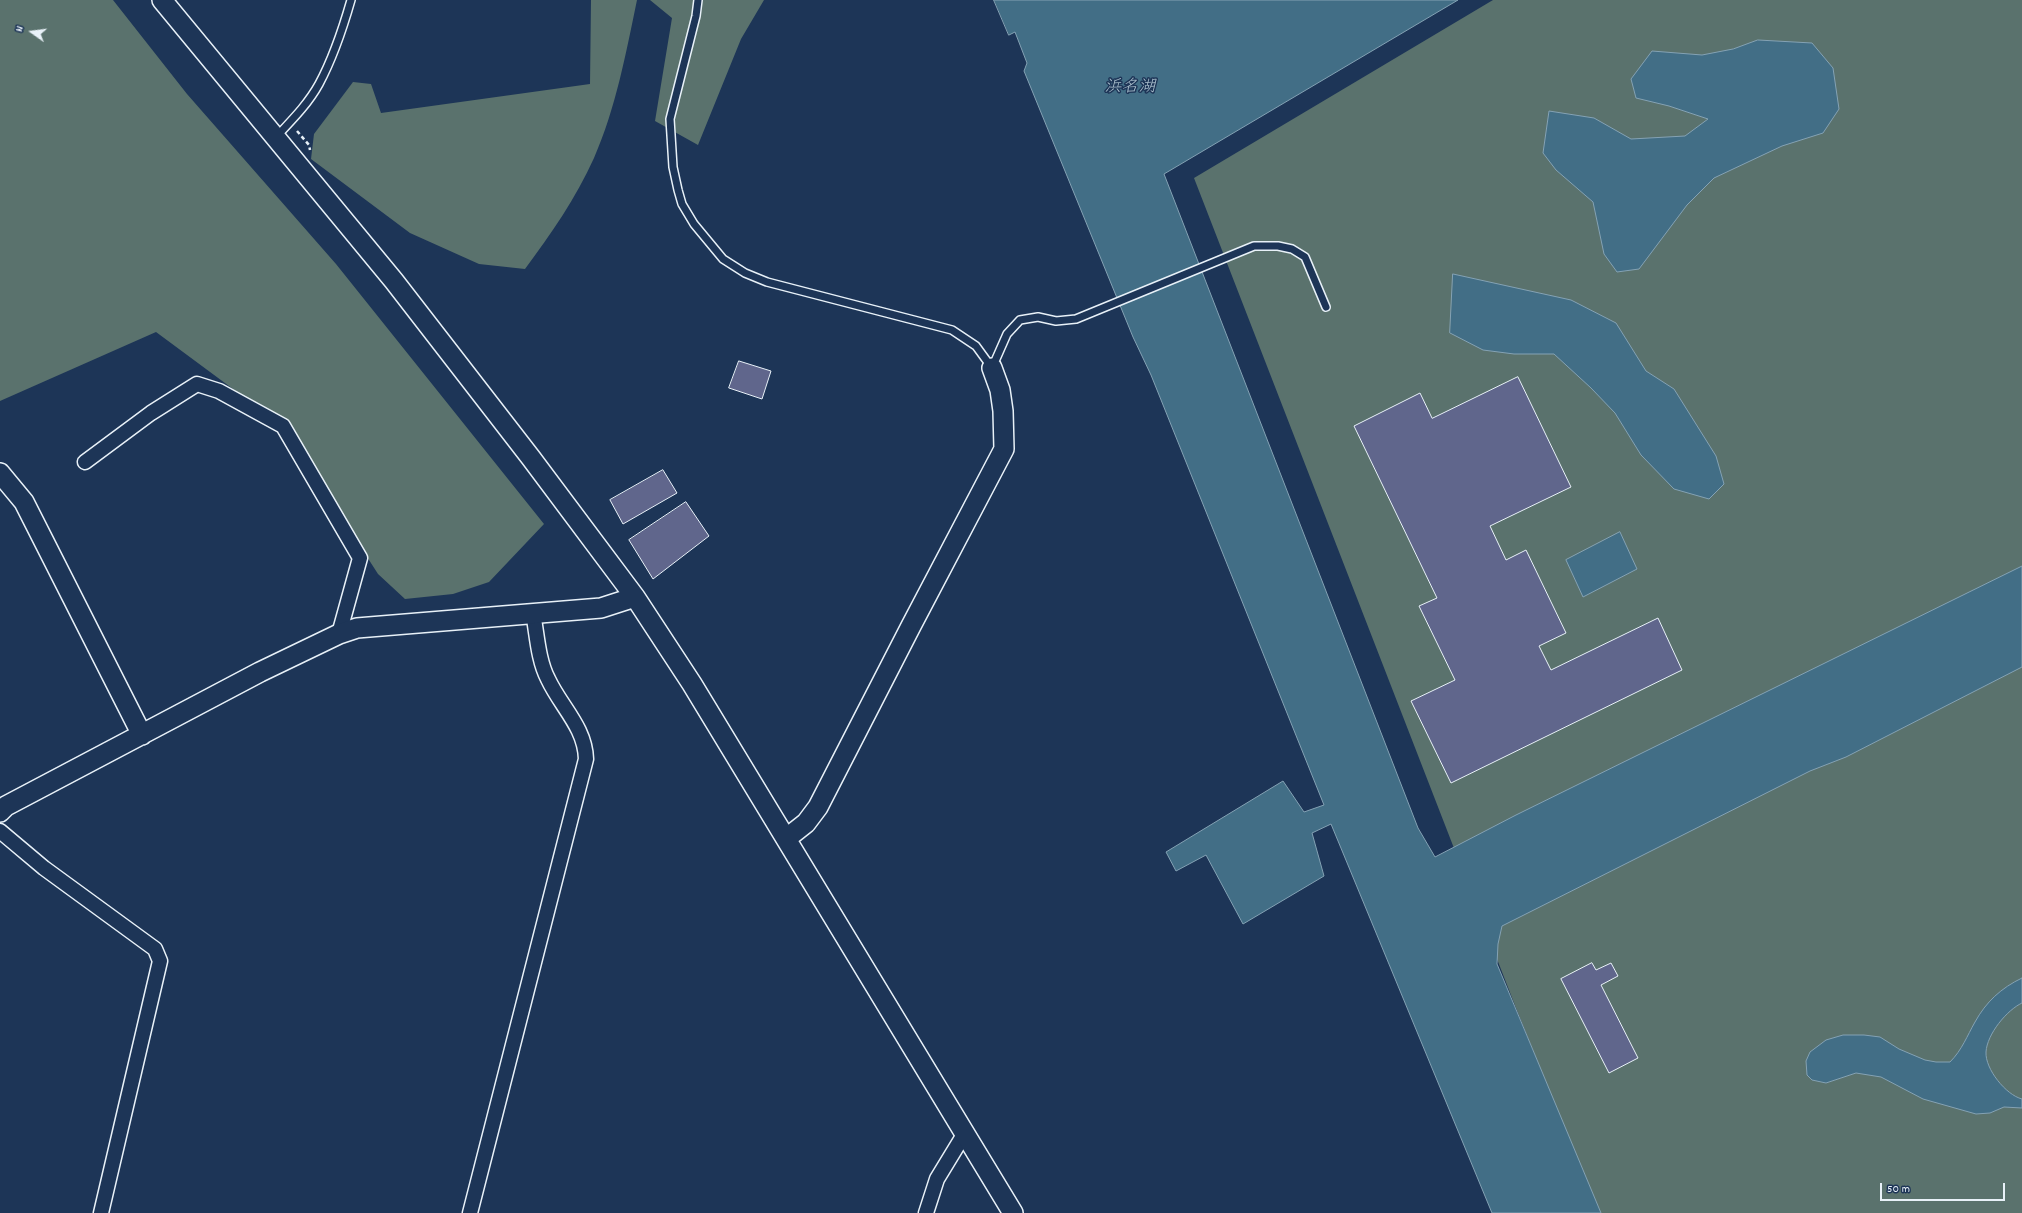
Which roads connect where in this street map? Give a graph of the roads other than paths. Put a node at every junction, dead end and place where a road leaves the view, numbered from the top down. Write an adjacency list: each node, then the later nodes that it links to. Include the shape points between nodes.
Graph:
1 (162, 0): 4 (street)
2 (351, 0): 4 (lane, via 319,84 299,113)
3 (698, 0): 6 (lane, via 670,119 678,190 682,204 694,224 723,259 746,273 767,282 952,330 976,346)
4 (275, 138): 9 (street, via 399,287)
5 (1326, 307): 6 (lane, via 1305,257 1292,249 1254,246 1076,319 1020,320 1007,334)
6 (992, 368): 15 (street, via 1004,411 1004,449 818,807 806,823)
7 (85, 462): 11 (street, via 151,413 197,384 219,391 283,426 360,558)
8 (0, 473): 12 (street, via 24,502)
9 (635, 598): 10 (street, via 601,608); 15 (street, via 692,684)
10 (533, 613): 11 (street, via 357,628); 18 (street, via 547,678 580,731 586,759)
11 (339, 634): 12 (street)
12 (142, 734): 13 (street, via 6,806)
13 (0, 812)
14 (0, 831): 17 (street, via 44,868 155,949 160,961)
15 (786, 838): 16 (street)
16 (965, 1133): 19 (street, via 937,1179); 20 (street)
17 (102, 1213)
18 (470, 1213)
19 (926, 1213)
20 (1013, 1213)

